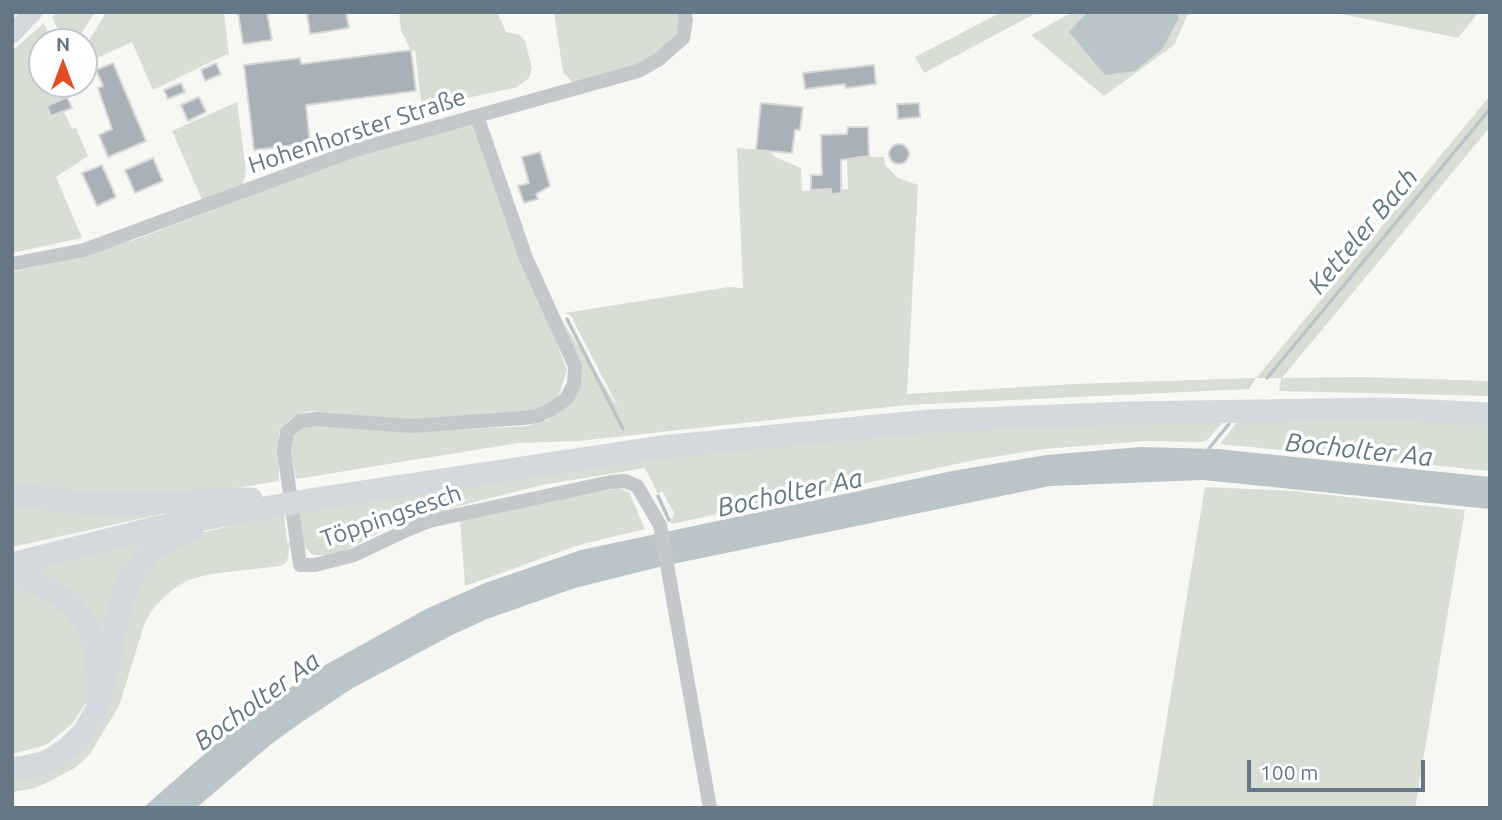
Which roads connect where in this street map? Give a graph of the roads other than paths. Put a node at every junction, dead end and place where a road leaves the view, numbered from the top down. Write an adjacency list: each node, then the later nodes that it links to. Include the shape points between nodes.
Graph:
1 (33, 12): 3 (main road)
2 (684, 12): 4 (street, Hohenhorster Straße, via 683,38 638,71)
3 (12, 34)
4 (477, 116): 5 (street, Hohenhorster Straße, via 355,150 110,242); 16 (street, Töppingsesch, via 526,258 575,366 574,384 566,399 538,416 411,426 307,419 293,425 284,441 284,455 300,565 354,555 429,522 611,482 637,486 660,525)
5 (12, 264)
6 (1490, 404): 9 (highway, via 1123,404 929,412 564,450 421,470)
7 (1490, 414): 10 (highway, via 1388,410 1129,413 930,421 661,447)
8 (12, 495): 9 (highway, via 125,504)
9 (275, 498): 11 (highway, via 157,519)
10 (315, 499): 12 (highway, via 159,527); 15 (highway, via 207,525 153,549 122,596 104,683 84,732 46,762)
11 (12, 555)
12 (12, 564)
13 (12, 578): 14 (highway, via 28,579 72,605 88,626 99,664 95,693 84,720 63,744)
14 (12, 760)
15 (12, 768)
16 (710, 808)

